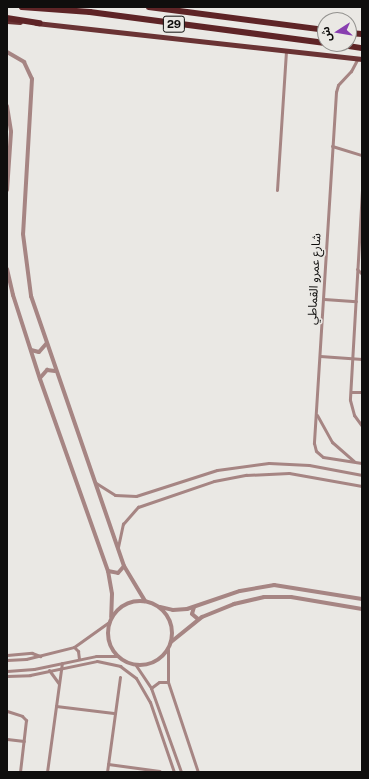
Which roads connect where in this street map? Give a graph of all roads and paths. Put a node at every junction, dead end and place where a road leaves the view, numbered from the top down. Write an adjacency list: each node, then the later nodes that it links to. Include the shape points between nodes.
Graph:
1 (22, 7): 7 (highway, 29, via 90,12)
2 (149, 7): 6 (highway, 29)
3 (7, 18): 5 (highway)
4 (7, 22): 5 (main road)
5 (40, 23): 8 (main road)
6 (317, 29)
7 (317, 42)
8 (286, 49): 10 (main road); 15 (street)
9 (7, 52): 22 (street, via 24,62 32,79 23,245 30,291)
10 (360, 59): 12 (street, شارع عمرو القماطي, via 337,87)
11 (7, 106): 14 (street, via 11,125)
12 (332, 146): 13 (street); 20 (street, شارع عمرو القماطي)
13 (362, 155)
14 (7, 190)
15 (277, 190)
16 (362, 190): 18 (street)
17 (7, 269): 23 (street)
18 (358, 269): 19 (street); 21 (street)
19 (362, 274)
20 (324, 299): 21 (street); 24 (street, شارع عمرو القماطي)
21 (356, 301): 25 (street)
22 (46, 343): 23 (street, via 41,351); 27 (street)
23 (31, 350): 28 (street)
24 (320, 356): 25 (street); 31 (street, شارع عمرو القماطي)
25 (352, 358): 26 (street); 29 (street)
26 (362, 359)
27 (55, 371): 28 (street, via 45,372); 36 (street)
28 (40, 379): 42 (street)
29 (350, 392): 30 (street); 32 (street, via 352,408)
30 (362, 392)
31 (316, 414): 33 (street, via 332,442); 33 (street, شارع عمرو القماطي, via 316,452 323,456)
32 (362, 426)
33 (356, 462): 34 (street, شارع عمرو القماطي)
34 (362, 463)
35 (362, 475): 38 (street, via 296,464 259,463 208,472)
36 (96, 483): 38 (street, via 108,492 122,496); 40 (street)
37 (362, 486): 39 (street, via 310,475 257,474 214,481)
38 (143, 494): 39 (street, via 142,498)
39 (146, 502): 40 (street, via 125,520)
40 (118, 547): 41 (street)
41 (124, 566): 42 (street, via 118,573); 44 (street)
42 (108, 571): 48 (street, via 112,594)
43 (362, 599): 45 (street, via 274,585 240,591)
44 (145, 601): 46 (street); 48 (street, via 126,603)
45 (194, 607): 46 (street, via 176,610); 49 (street, via 192,614)
46 (160, 608): 51 (street, via 170,623)
47 (362, 609): 49 (street, via 310,599 274,596 234,604)
48 (111, 617): 50 (street)
49 (198, 619): 51 (street)
50 (109, 622): 52 (street); 56 (street, via 109,640)
51 (171, 642): 53 (street)
52 (74, 647): 55 (street); 57 (street, via 78,651)
53 (168, 648): 60 (street, via 154,662); 67 (street)
54 (7, 655): 55 (street, via 32,653)
55 (40, 656): 58 (street)
56 (118, 656): 57 (street); 60 (street)
57 (79, 659): 59 (street)
58 (7, 660)
59 (62, 663): 61 (street); 62 (street)
60 (135, 664): 69 (street)
61 (48, 666): 63 (street); 64 (street)
62 (62, 668): 64 (street); 68 (street); 80 (street, via 103,661 120,666 136,678 150,702)
63 (7, 670)
64 (49, 671): 65 (street); 68 (street)
65 (7, 676)
66 (120, 677): 72 (street)
67 (168, 682): 69 (street, via 159,682); 82 (street)
68 (59, 684): 70 (street)
69 (151, 688): 81 (street)
70 (56, 706): 72 (street); 78 (street)
71 (7, 711): 74 (street, via 25,718)
72 (114, 713): 75 (street)
73 (7, 739): 74 (street)
74 (24, 741): 77 (street)
75 (108, 764): 76 (street); 79 (street)
76 (160, 771)
77 (20, 772)
78 (47, 772)
79 (107, 772)
80 (174, 772)
81 (181, 772)
82 (198, 772)

